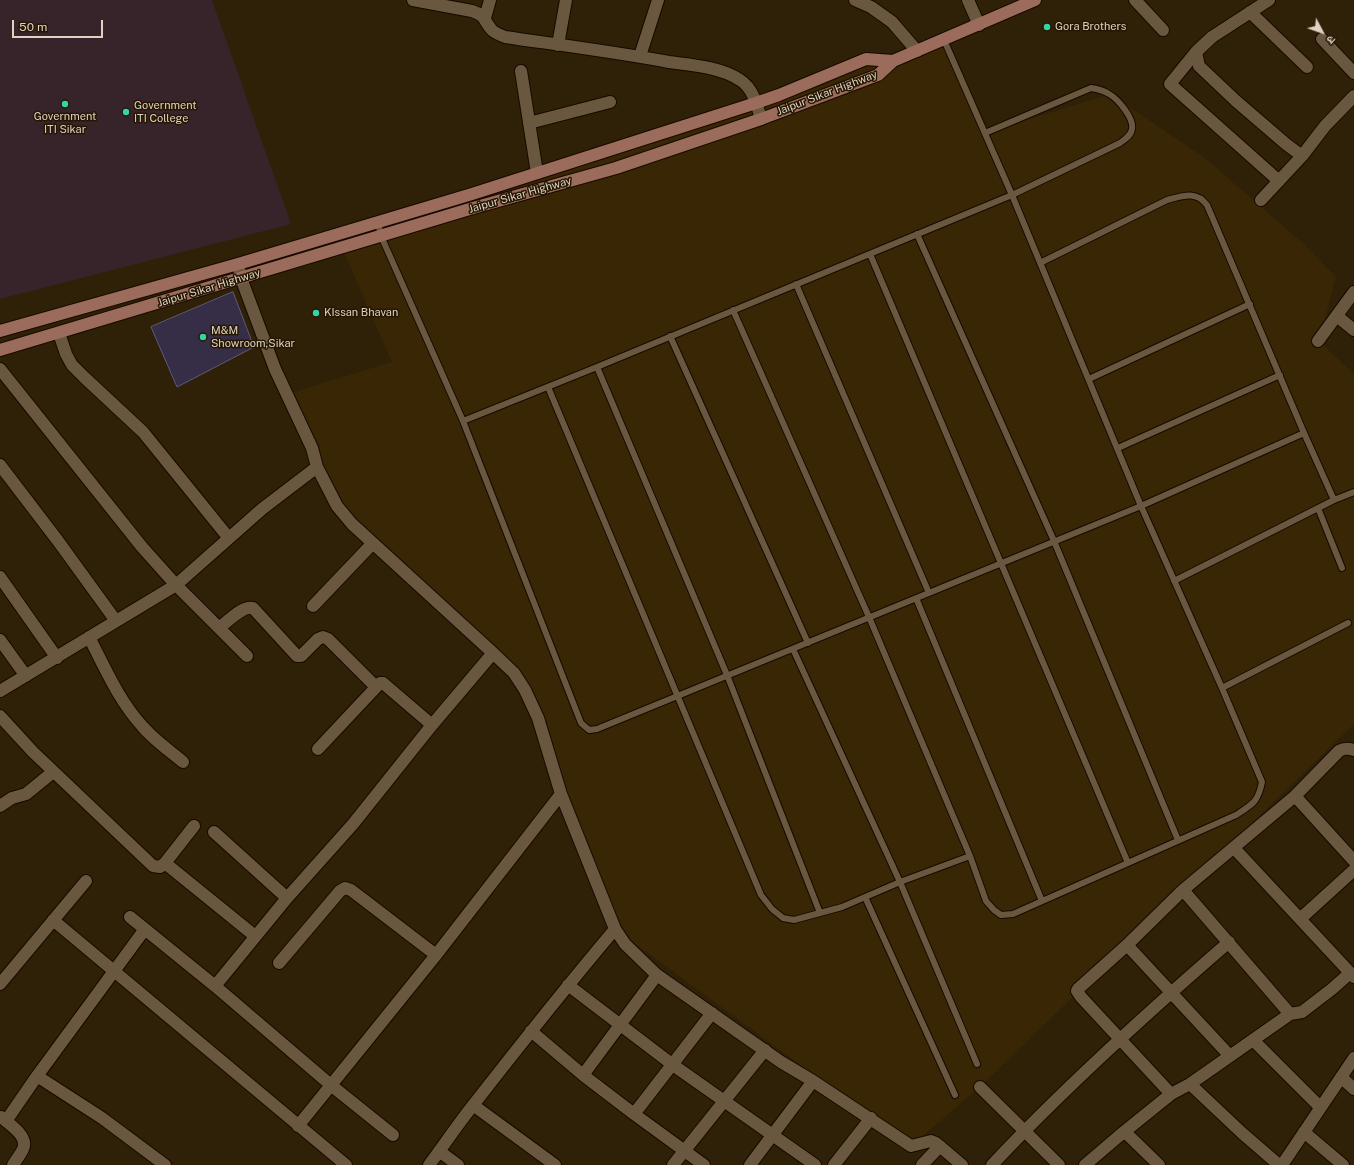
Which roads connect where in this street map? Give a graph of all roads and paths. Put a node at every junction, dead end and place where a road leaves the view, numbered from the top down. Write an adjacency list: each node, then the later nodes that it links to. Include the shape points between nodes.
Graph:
1 (416, 0): 11 (street, via 472,11)
2 (490, 0): 11 (street)
3 (566, 0): 16 (street)
4 (658, 0): 19 (street)
5 (855, 0): 17 (street, via 871,7 892,22)
6 (968, 0): 12 (street)
7 (1035, 0): 12 (main road)
8 (1135, 0): 13 (street)
9 (1270, 0): 10 (street)
10 (1250, 12): 18 (street, via 1212,37); 21 (street)
11 (485, 18): 16 (street, via 491,30 506,37)
12 (978, 24): 15 (main road)
13 (1164, 30)
14 (1322, 39): 23 (street)
15 (944, 40): 17 (main road); 29 (lane)
16 (558, 44): 19 (street)
17 (917, 51): 20 (main road)
18 (1196, 52): 30 (street, via 1199,66 1236,101); 32 (street, via 1170,84)
19 (640, 56): 26 (street, via 708,68 727,74 747,86)
20 (893, 61): 26 (main road, Jaipur Sikar Highway, via 866,58); 27 (main road, Jaipur Sikar Highway, via 878,75)
21 (1307, 67)
22 (521, 71): 28 (street)
23 (1354, 73)
24 (1354, 96): 30 (street, via 1325,126)
25 (610, 102): 28 (street)
26 (756, 103): 27 (street); 31 (main road, Jaipur Sikar Highway)
27 (761, 119): 37 (main road, Jaipur Sikar Highway, via 616,168)
28 (529, 123): 31 (street)
29 (985, 133): 33 (lane); 33 (lane, via 1091,88 1110,94 1130,118 1132,129 1129,137 1120,143)
30 (1302, 156): 32 (street)
31 (537, 173): 35 (main road, Jaipur Sikar Highway)
32 (1279, 181): 34 (street)
33 (1012, 195): 36 (lane); 39 (lane)
34 (1262, 200)
35 (378, 222): 37 (lane); 40 (main road, Jaipur Sikar Highway)
36 (918, 234): 38 (lane); 68 (lane)
37 (381, 236): 41 (main road, Jaipur Sikar Highway); 58 (lane)
38 (870, 254): 42 (lane); 70 (lane)
39 (1040, 263): 44 (lane, via 1167,200 1196,195 1207,205); 56 (lane)
40 (238, 264): 41 (street); 48 (main road, Jaipur Sikar Highway)
41 (242, 278): 49 (main road, Jaipur Sikar Highway); 62 (street, via 275,369 312,448)
42 (796, 284): 45 (lane); 75 (lane)
43 (1354, 292): 46 (street)
44 (1250, 304): 55 (lane); 56 (lane)
45 (733, 310): 50 (lane); 78 (lane)
46 (1337, 316): 47 (street); 51 (street)
47 (1354, 330)
48 (0, 331)
49 (59, 333): 52 (main road, Jaipur Sikar Highway); 67 (street, via 72,365 143,432)
50 (670, 336): 53 (lane); 84 (lane)
51 (1318, 342)
52 (0, 350)
53 (597, 367): 57 (lane); 89 (lane)
54 (0, 369): 74 (street, via 138,542)
55 (1280, 375): 59 (lane); 60 (lane)
56 (1089, 379): 60 (lane)
57 (548, 387): 58 (lane); 94 (lane)
58 (463, 421): 94 (lane, via 581,723 589,730 597,730)
59 (1304, 433): 64 (lane); 65 (lane)
60 (1118, 448): 65 (lane)
61 (0, 464): 79 (street)
62 (317, 467): 67 (street); 69 (street, via 337,506)
63 (1354, 492): 64 (lane)
64 (1334, 500): 66 (lane)
65 (1141, 506): 68 (lane); 73 (lane)
66 (1318, 508): 71 (lane); 73 (lane)
67 (228, 537): 74 (street)
68 (1054, 541): 70 (lane); 106 (lane)
69 (373, 543): 77 (street); 86 (street)
70 (1001, 563): 75 (lane); 111 (lane)
71 (1342, 568)
72 (0, 577): 88 (street)
73 (1174, 581): 92 (lane)
74 (176, 585): 79 (street); 81 (street)
75 (929, 593): 76 (lane)
76 (916, 598): 78 (lane); 118 (lane)
77 (313, 606)
78 (869, 617): 84 (lane); 108 (lane)
79 (116, 621): 82 (street)
80 (1348, 623): 92 (lane)
81 (219, 628): 87 (street); 91 (street, via 243,609 253,608 297,656 301,656 323,637)
82 (89, 637): 88 (street); 99 (street, via 135,719)
83 (0, 640): 90 (street)
84 (808, 643): 85 (lane)
85 (793, 649): 89 (lane); 114 (lane)
86 (493, 653): 96 (street); 101 (street, via 514,673 525,690 538,718)
87 (247, 656)
88 (57, 658): 90 (street)
89 (727, 675): 94 (lane); 119 (lane)
90 (26, 676): 93 (street)
91 (376, 687): 96 (street, via 383,683); 97 (street)
92 (1222, 688): 106 (lane, via 1262,782 1259,795 1250,806 1236,815)
93 (0, 691)
94 (677, 696): 119 (lane, via 761,895 783,918 794,920)
95 (0, 716): 100 (street)
96 (432, 725): 117 (street, via 353,824)
97 (318, 749)
98 (1354, 750): 102 (street, via 1348,748 1339,752)
99 (183, 762)
100 (53, 772): 103 (street, via 26,794 12,798); 110 (street, via 153,866 160,867)
101 (561, 794): 124 (street); 128 (street)
102 (1294, 796): 107 (street); 109 (street)
103 (0, 806)
104 (194, 826): 110 (street)
105 (214, 832): 117 (street)
106 (1178, 840): 111 (lane)
107 (1234, 848): 115 (street); 121 (street)
108 (970, 856): 114 (lane); 118 (lane, via 986,901 1001,915 1013,914)
109 (1354, 861)
110 (165, 863): 125 (street)
111 (1128, 863): 118 (lane)
112 (1354, 870): 121 (street)
113 (86, 881): 122 (street)
114 (900, 882): 116 (lane); 146 (lane)
115 (1183, 890): 126 (street); 127 (street)
116 (865, 897): 119 (lane); 157 (lane)
117 (287, 898): 125 (street)
118 (1042, 901)
119 (820, 913)
120 (130, 917): 123 (street)
121 (1300, 919): 132 (street)
122 (53, 920): 130 (street); 133 (street)
123 (145, 929): 130 (street); 135 (street)
124 (615, 929): 131 (street, via 625,944); 134 (street)
125 (255, 936): 135 (street)
126 (1229, 942): 136 (street); 138 (street)
127 (1127, 945): 136 (street); 141 (street, via 1077,991)
128 (436, 955): 129 (street, via 345,888); 153 (street)
129 (279, 964)
130 (114, 971): 149 (street); 164 (street)
131 (657, 975): 137 (street); 139 (street)
132 (1352, 975): 138 (street, via 1302,1012)
133 (0, 984)
134 (568, 985): 139 (street); 140 (street)
135 (215, 986): 153 (street)
136 (1172, 992): 141 (street); 144 (street)
137 (712, 1013): 143 (street); 147 (street)
138 (1290, 1014): 142 (street)
139 (620, 1024): 147 (street); 148 (street)
140 (531, 1031): 148 (street); 159 (street)
141 (1120, 1040): 156 (street); 165 (street)
142 (1253, 1040): 144 (street); 160 (street)
143 (765, 1050): 151 (street); 158 (street)
144 (1230, 1056): 152 (street)
145 (1354, 1058): 150 (street)
146 (977, 1064)
147 (673, 1065): 158 (street); 161 (street)
148 (583, 1075): 161 (street)
149 (37, 1076): 163 (street); 175 (street, via 102,1118)
150 (1341, 1077): 155 (street); 160 (street)
151 (813, 1081): 162 (street); 169 (street)
152 (1190, 1084): 156 (street); 190 (street)
153 (332, 1086): 164 (street); 168 (street)
154 (980, 1087): 165 (street)
155 (1354, 1089)
156 (1171, 1094): 166 (street)
157 (955, 1095)
158 (724, 1101): 169 (street); 172 (street)
159 (473, 1105): 171 (street); 173 (street)
160 (1320, 1107): 167 (street)
161 (634, 1114): 172 (street)
162 (871, 1118): 170 (street, via 910,1146 931,1141); 183 (street)
163 (3, 1119): 174 (street, via 25,1142)
164 (298, 1126): 176 (street)
165 (1024, 1130): 186 (street); 187 (street)
166 (1125, 1132): 188 (street); 189 (street)
167 (1304, 1132): 191 (street); 192 (street)
168 (393, 1135)
169 (773, 1135): 181 (street); 182 (street)
170 (940, 1146): 184 (street); 185 (street)
171 (439, 1151): 177 (street); 178 (street)
172 (684, 1152): 179 (street); 180 (street)
173 (551, 1164)
174 (13, 1165)
175 (166, 1165)
176 (346, 1165)
177 (429, 1165)
178 (458, 1165)
179 (673, 1165)
180 (704, 1165)
181 (750, 1165)
182 (815, 1165)
183 (834, 1165)
184 (922, 1165)
185 (962, 1165)
186 (992, 1165)
187 (1059, 1165)
188 (1085, 1165)
189 (1159, 1165)
190 (1279, 1165)
191 (1282, 1165)
192 (1343, 1165)

